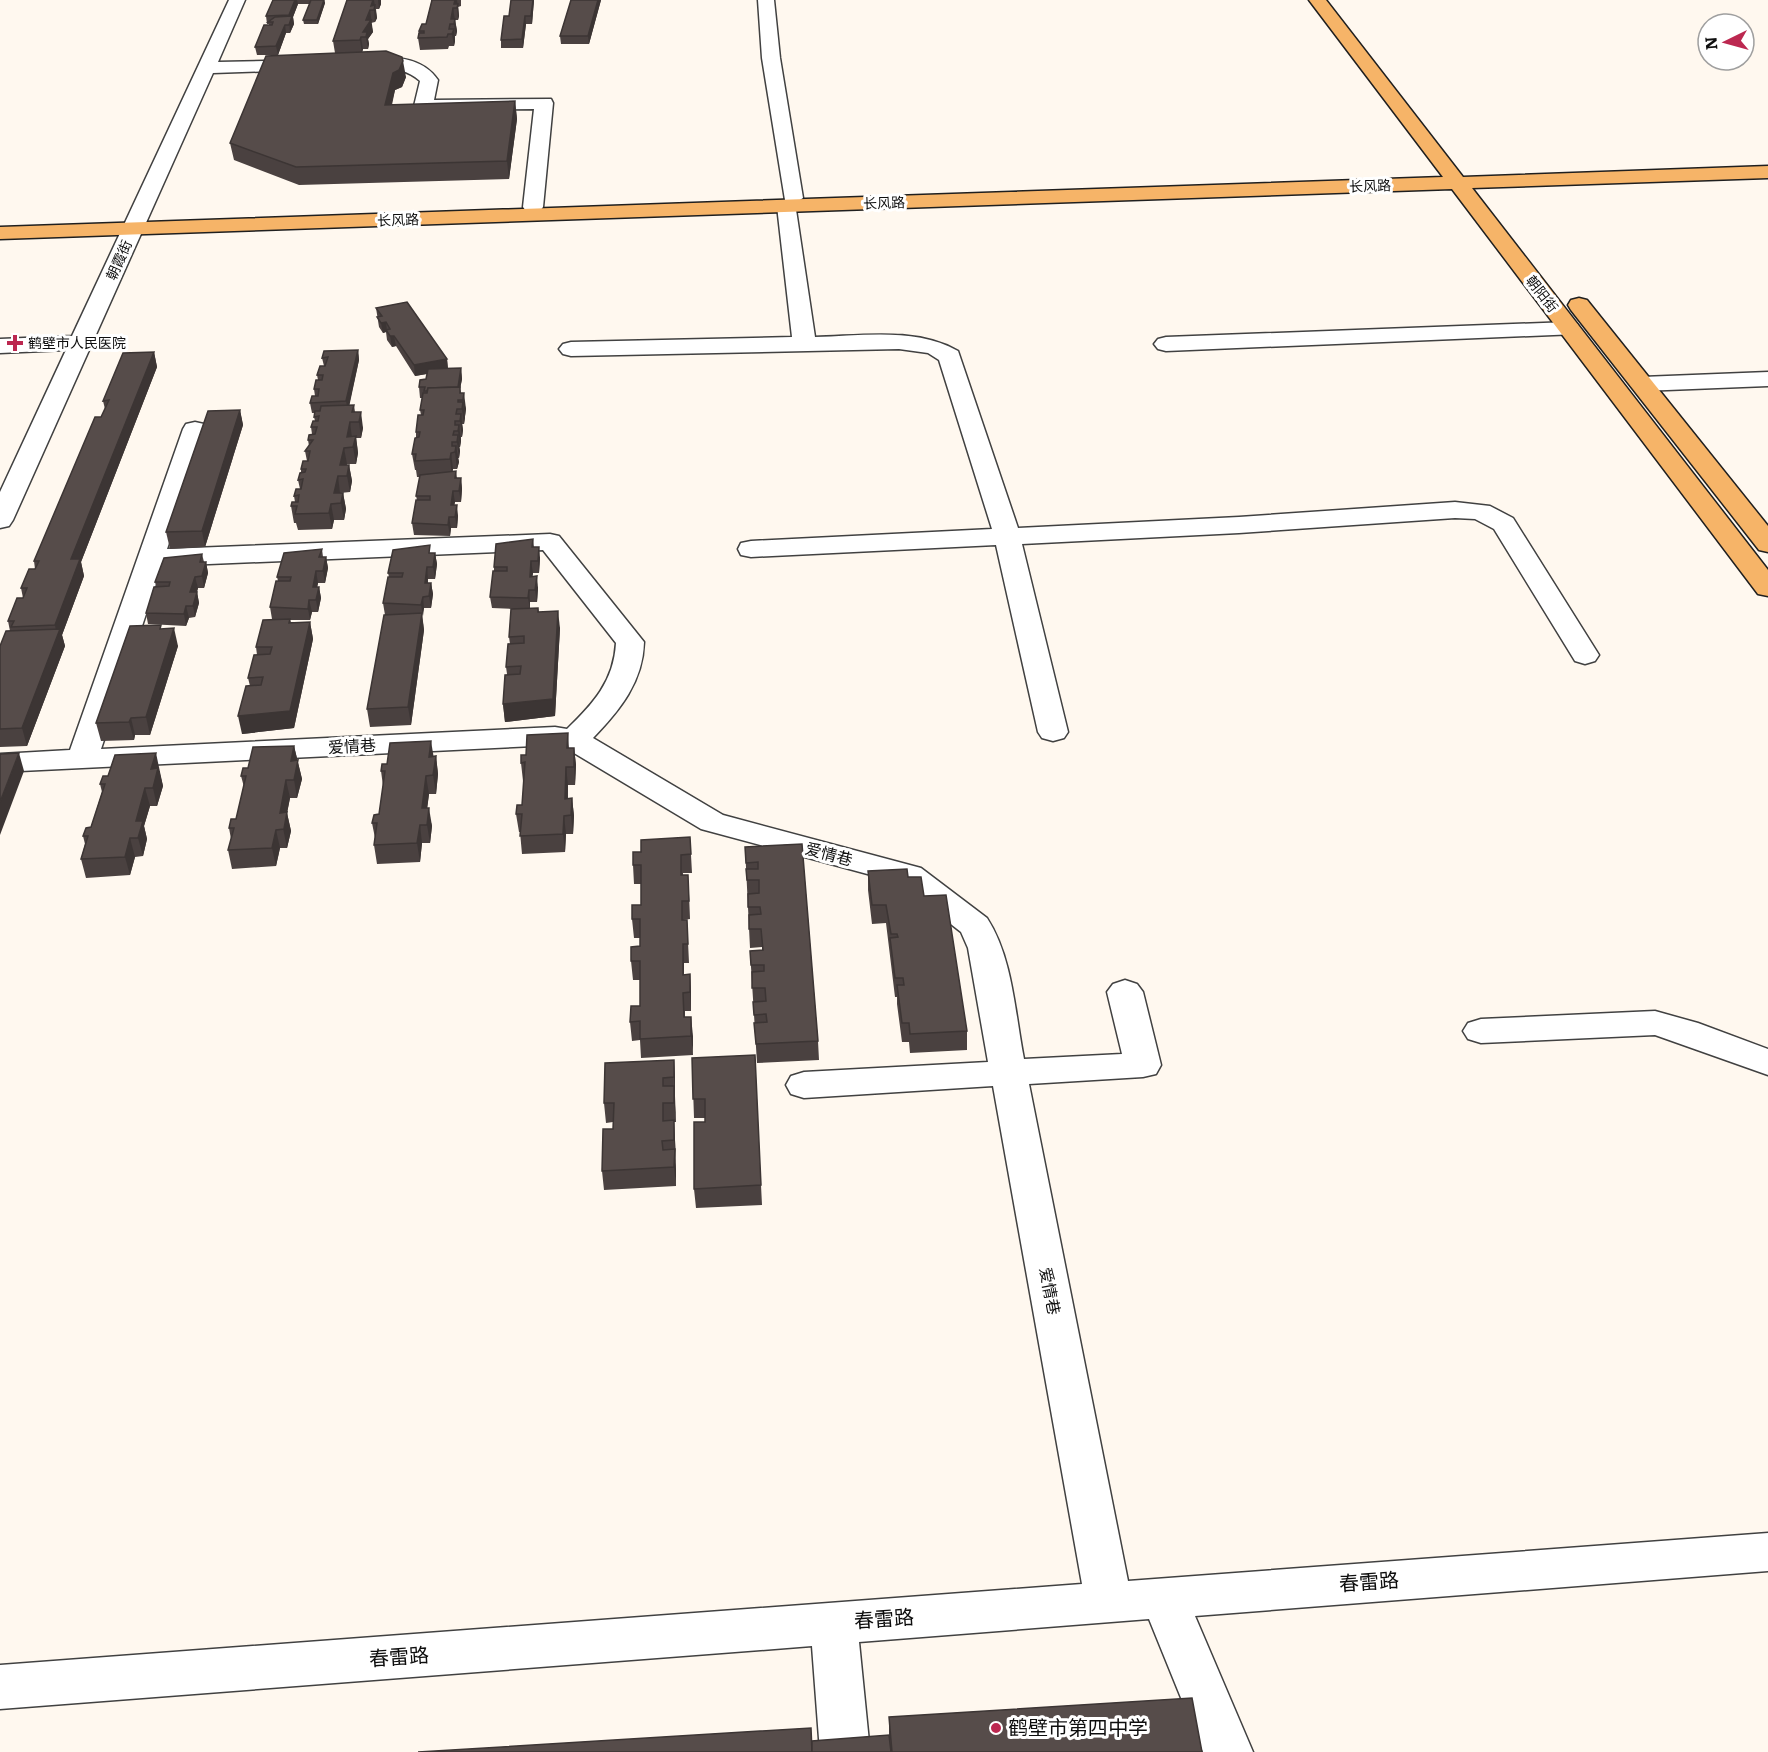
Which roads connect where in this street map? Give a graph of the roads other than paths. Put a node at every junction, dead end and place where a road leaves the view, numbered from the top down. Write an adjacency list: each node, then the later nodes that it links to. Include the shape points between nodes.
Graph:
1 (237, 0): 7 (street, 朝霞街)
2 (766, 0): 11 (street)
3 (1317, 0): 10 (main road, 朝阳街)
4 (1338, 0): 10 (main road, 朝阳街)
5 (322, 64): 7 (street)
6 (345, 64): 12 (street, via 402,62 419,69 429,80 423,106 544,103)
7 (206, 68): 14 (street, 朝霞街)
8 (1768, 165): 10 (main road, 长风路)
9 (1768, 172): 10 (main road, 长风路)
10 (1467, 179): 11 (main road, 长风路); 15 (main road, 朝阳街); 18 (main road, 朝阳街)
11 (790, 202): 12 (main road, 长风路); 14 (main road, 长风路); 20 (street)
12 (533, 207): 14 (main road, 长风路)
13 (0, 224): 14 (main road, 长风路)
14 (135, 224): 16 (main road, 长风路); 19 (street, 朝霞街)
15 (1518, 228)
16 (0, 233)
17 (1569, 292): 25 (main road, 朝阳街)
18 (1569, 329): 21 (street); 32 (main road, 朝阳街)
19 (81, 343): 22 (street); 27 (street, 朝霞街)
20 (804, 344): 23 (street); 28 (street, via 899,342 933,347 950,356)
21 (1166, 344)
22 (0, 346)
23 (571, 349)
24 (1768, 379): 25 (street)
25 (1642, 384): 29 (main road, 朝阳街)
26 (195, 429): 31 (street)
27 (0, 520)
28 (1007, 536): 30 (street); 33 (street, via 1455,510 1481,512 1504,524); 34 (street)
29 (1768, 544)
30 (751, 549)
31 (151, 558): 35 (street, via 550,542 630,642 631,654 616,696); 36 (street)
32 (1768, 588)
33 (1585, 655)
34 (1053, 732)
35 (574, 740): 36 (street, 爱情巷, via 555,736); 41 (street, 爱情巷, via 712,822 909,875 975,926 985,948)
36 (82, 759): 37 (street, 爱情巷)
37 (0, 763)
38 (1125, 992): 41 (street, via 1143,1065)
39 (1481, 1031): 40 (street, via 1655,1023)
40 (1768, 1063)
41 (1009, 1073): 42 (street); 45 (street, 爱情巷)
42 (804, 1085)
43 (1768, 1552): 44 (street, 春雷路)
44 (1164, 1598): 45 (street, 春雷路); 49 (street)
45 (1109, 1602): 46 (street, 春雷路)
46 (834, 1623): 47 (street, 春雷路); 48 (street)
47 (0, 1687)
48 (845, 1752)
49 (1228, 1752)

